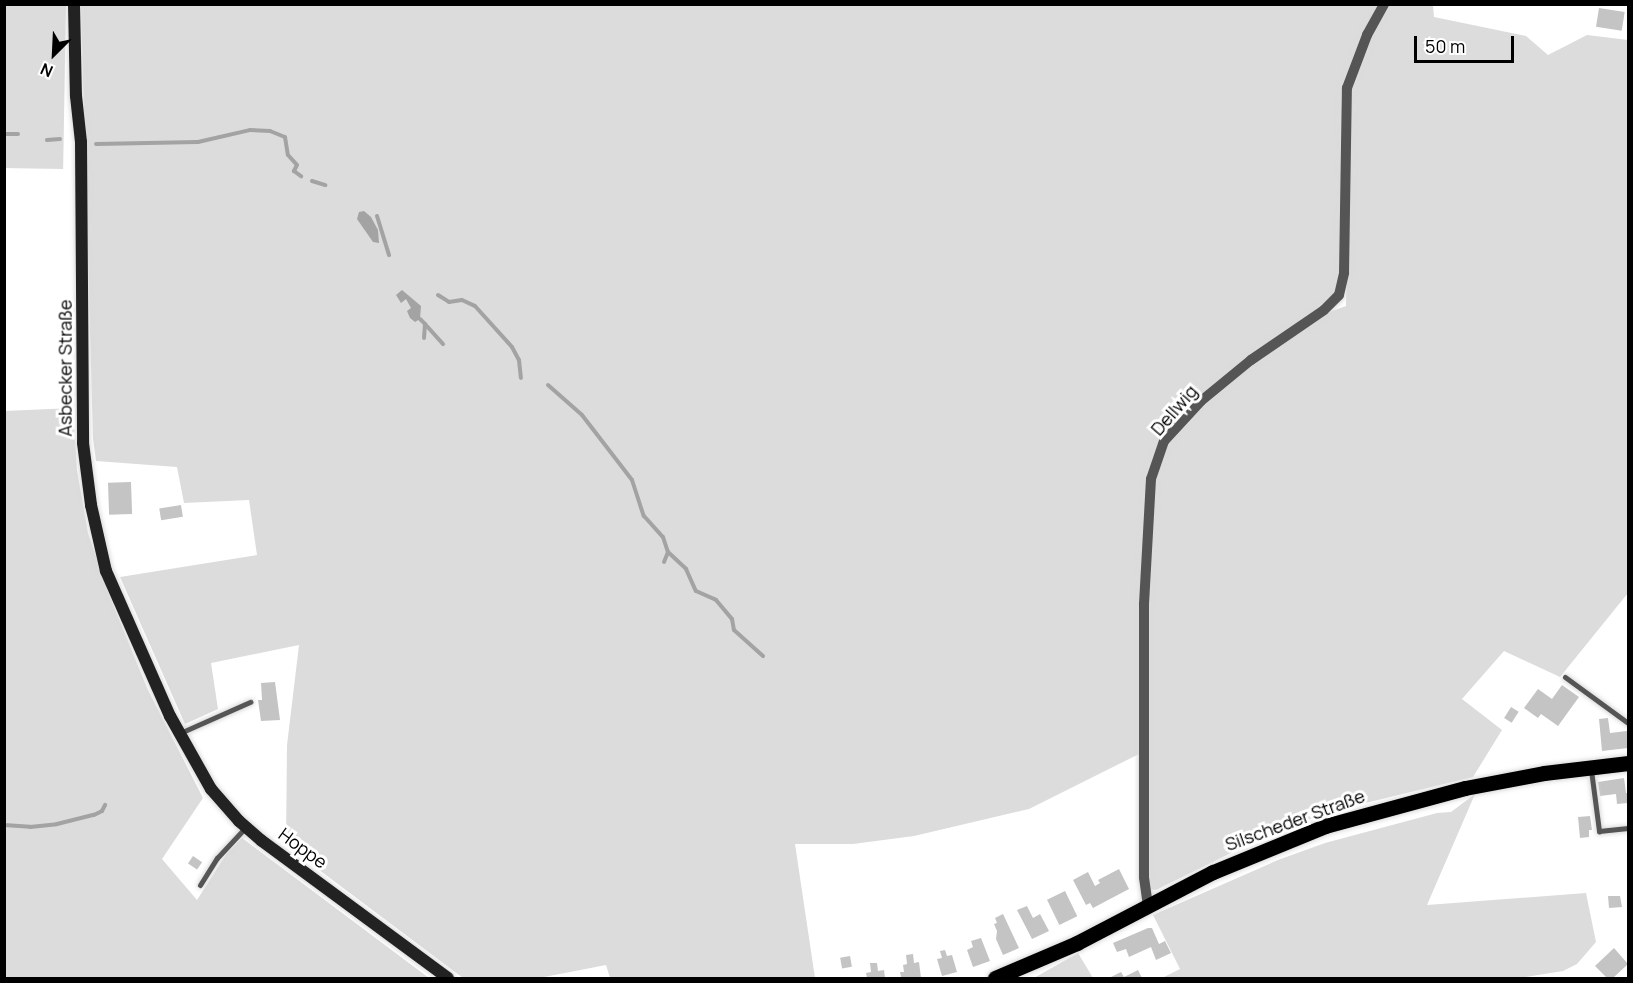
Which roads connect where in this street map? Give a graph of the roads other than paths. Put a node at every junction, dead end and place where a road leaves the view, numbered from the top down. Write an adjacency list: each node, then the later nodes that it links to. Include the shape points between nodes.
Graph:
1 (74, 4): 5 (main road, Asbecker Straße, via 81,142 83,443 91,505 106,571)
2 (1384, 4): 13 (street, Dellwig, via 1347,88 1344,273 1339,295 1201,401 1164,441 1151,479 1144,604 1144,877)
3 (1565, 677): 6 (lane)
4 (250, 702): 7 (lane)
5 (170, 716): 7 (main road, Hoppe)
6 (1629, 723)
7 (179, 733): 10 (main road, Hoppe, via 211,789)
8 (1629, 763): 9 (main road, Silscheder Straße)
9 (1591, 768): 11 (lane, via 1599,831); 13 (main road, Silscheder Straße, via 1465,788 1325,826 1238,861)
10 (246, 827): 12 (lane, via 217,858); 14 (main road, Hoppe)
11 (1629, 828)
12 (200, 885)
13 (1148, 906): 15 (main road, Silscheder Straße, via 1056,953)
14 (448, 978)
15 (995, 978)

